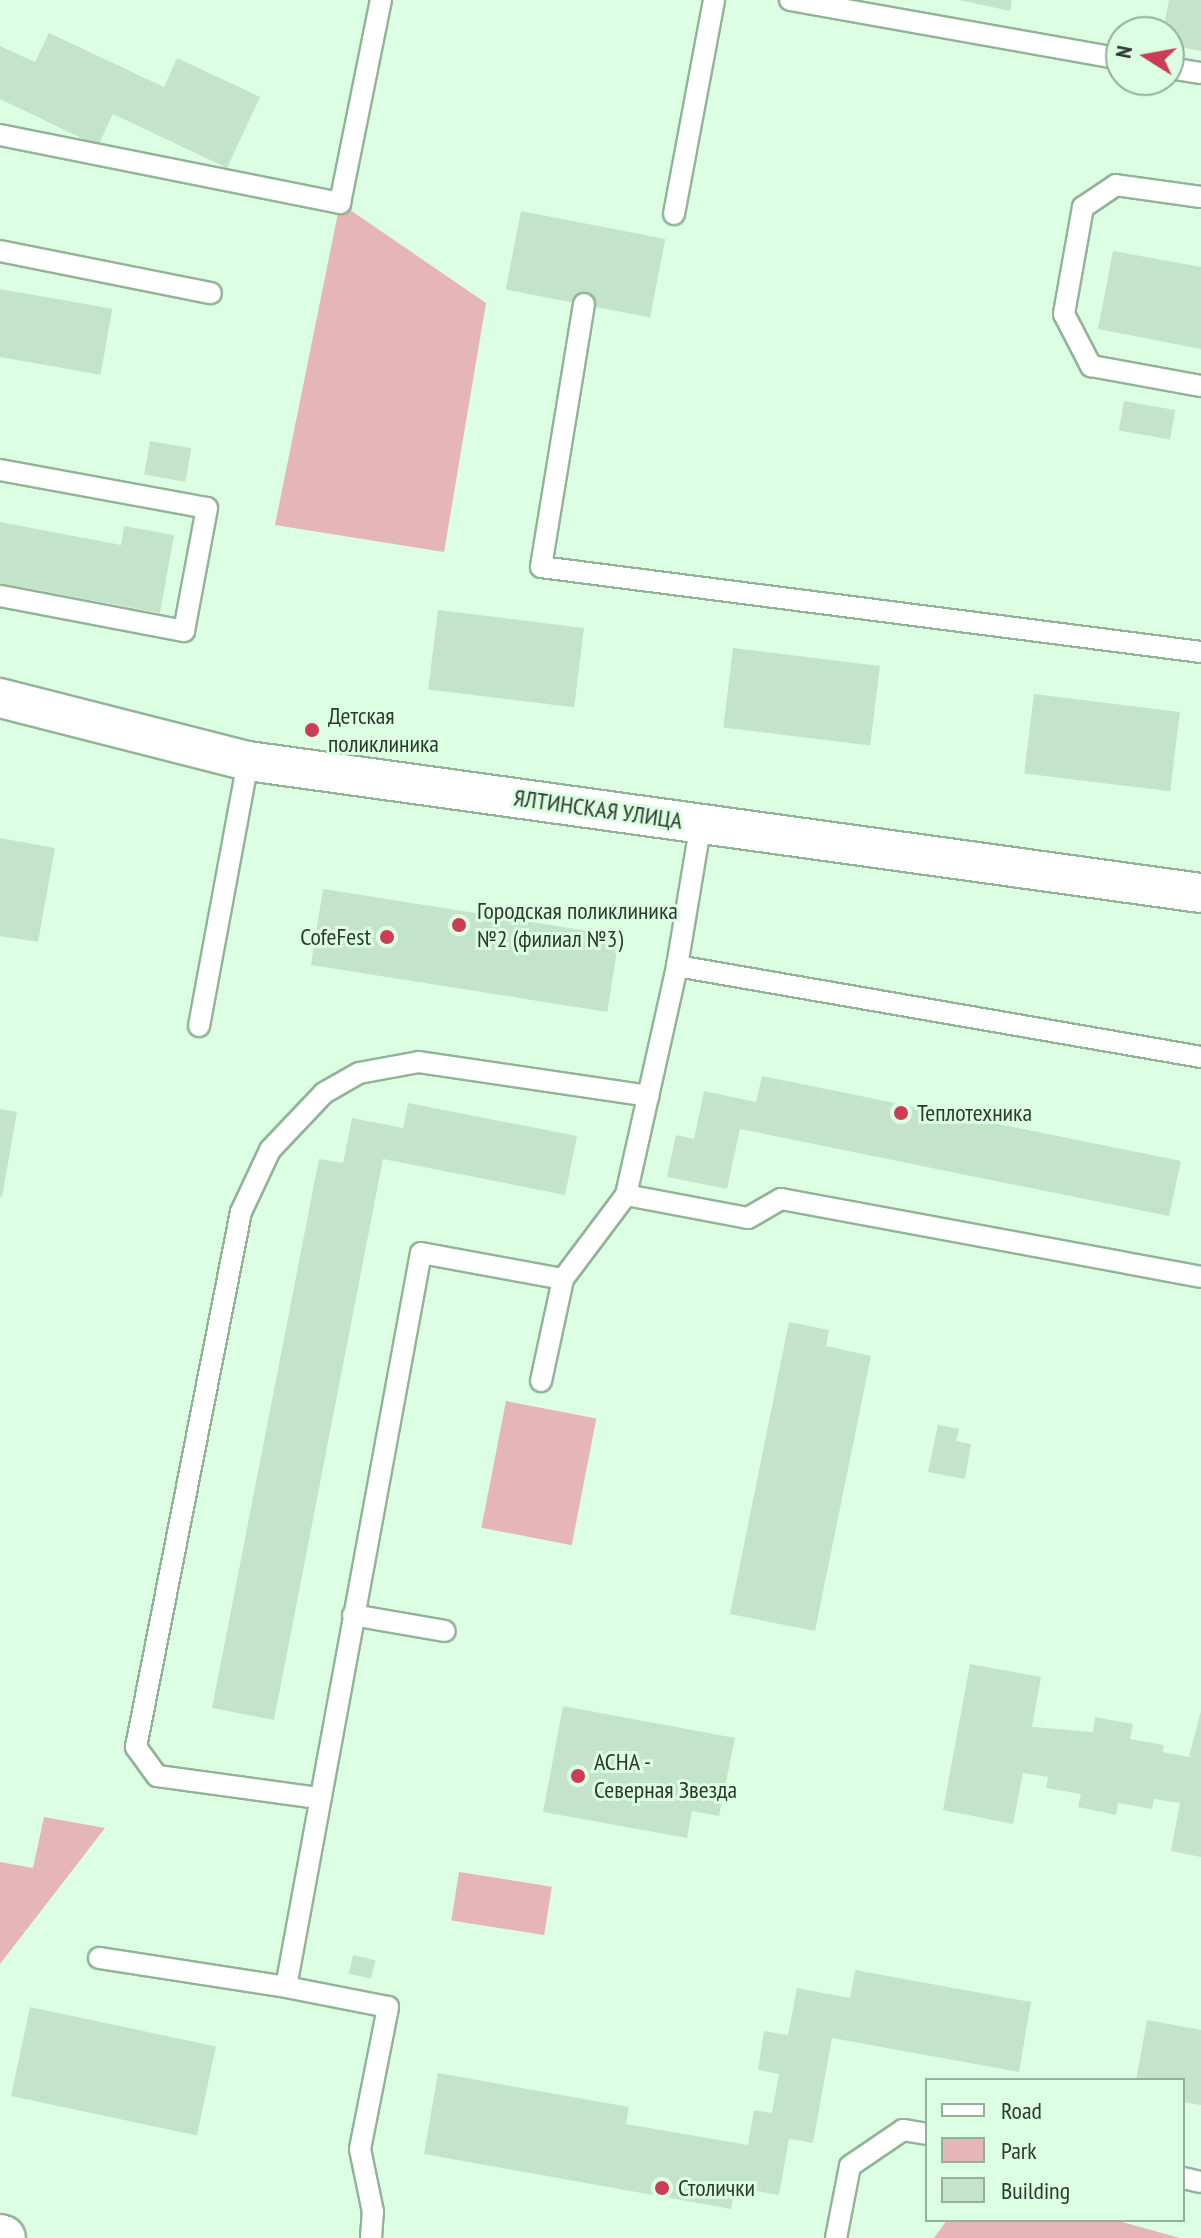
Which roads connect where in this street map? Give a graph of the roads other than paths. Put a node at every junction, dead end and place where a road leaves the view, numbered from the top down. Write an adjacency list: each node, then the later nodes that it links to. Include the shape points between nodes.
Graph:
1 (381, 0): 5 (lane, via 340,203)
2 (714, 0): 7 (lane)
3 (790, 0): 4 (lane)
4 (1105, 56)
5 (0, 135)
6 (1201, 197): 11 (lane, via 1116,185 1083,207 1064,314 1091,366)
7 (674, 214)
8 (0, 251): 9 (lane)
9 (211, 293)
10 (584, 304): 14 (lane, via 541,567)
11 (1201, 386)
12 (0, 470): 13 (lane, via 207,508 184,631)
13 (0, 596)
14 (1201, 652)
15 (0, 698): 16 (street, ЯЛТИНСКАЯ УЛИЦА)
16 (248, 761): 17 (street, ЯЛТИНСКАЯ УЛИЦА); 20 (lane)
17 (701, 823): 18 (street, ЯЛТИНСКАЯ УЛИЦА); 19 (lane)
18 (1201, 893)
19 (677, 966): 21 (lane); 22 (lane)
20 (199, 1026)
21 (1201, 1057)
22 (648, 1096): 23 (lane); 29 (lane, via 419,1062 359,1073 324,1093 270,1150 247,1199 136,1747 157,1776)
23 (626, 1195): 24 (lane, via 748,1218 781,1199); 25 (lane)
24 (1201, 1277)
25 (563, 1279): 26 (lane); 27 (lane, via 421,1253)
26 (541, 1381)
27 (353, 1615): 28 (lane); 29 (lane)
28 (445, 1631)
29 (318, 1798): 31 (lane)
30 (99, 1958): 31 (lane)
31 (286, 1987): 33 (lane, via 388,2007 360,2149 373,2212)
32 (925, 2134): 34 (lane, via 903,2130 850,2166)
33 (371, 2238)
34 (836, 2238)

